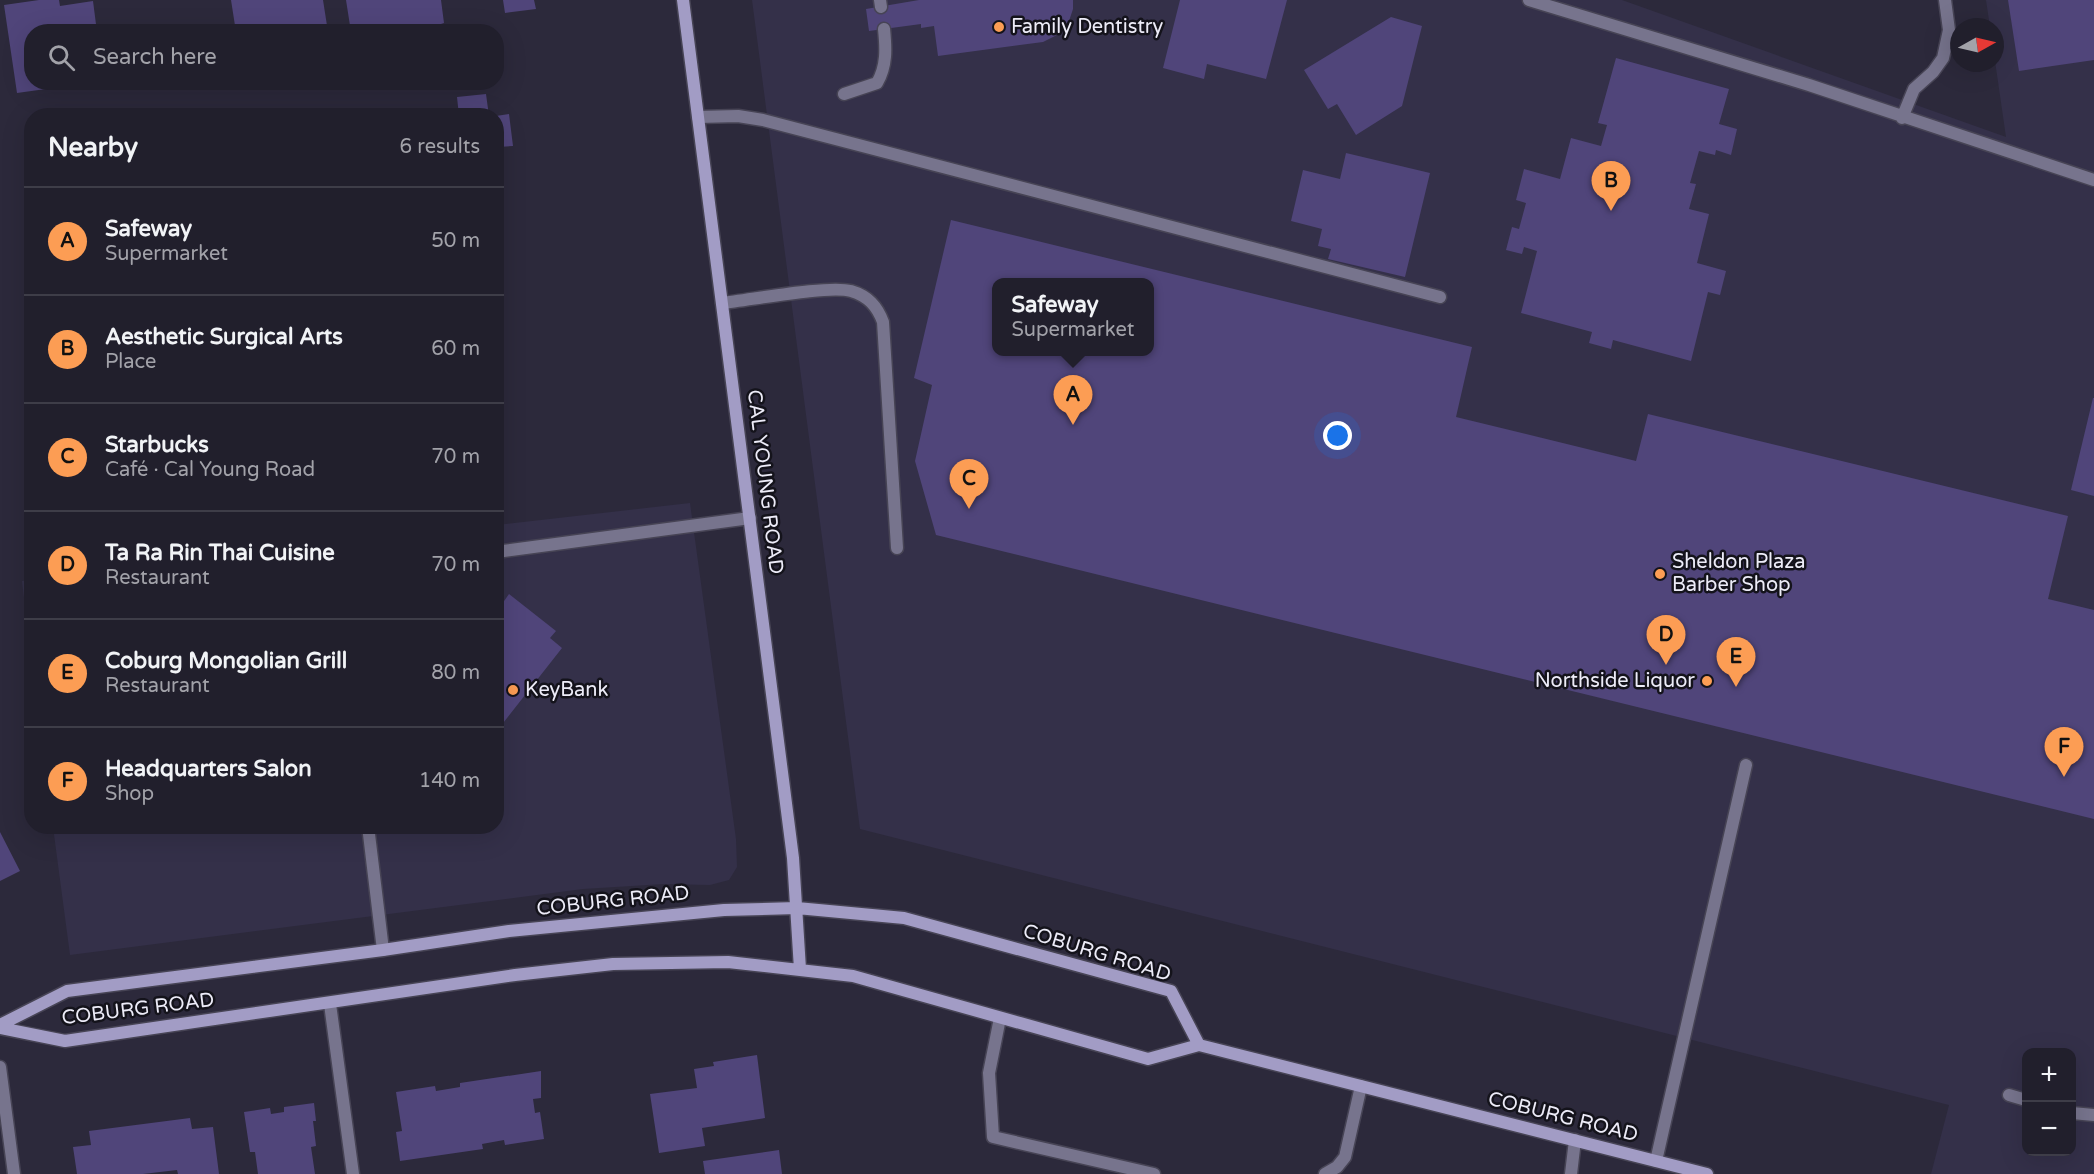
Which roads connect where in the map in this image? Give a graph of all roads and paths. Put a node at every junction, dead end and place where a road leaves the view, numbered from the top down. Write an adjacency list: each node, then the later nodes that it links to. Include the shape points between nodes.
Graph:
1 (683, 0): 6 (main road, CAL YOUNG ROAD)
2 (1530, 0): 7 (street, via 1809,85)
3 (1945, 0): 7 (street, via 1949,30 1943,58 1914,89)
4 (884, 29): 5 (street, via 887,50 877,83)
5 (844, 94)
6 (698, 117): 9 (street, via 763,120); 10 (main road, CAL YOUNG ROAD)
7 (1902, 118): 8 (street)
8 (2094, 180)
9 (1440, 297)
10 (722, 303): 11 (main road, CAL YOUNG ROAD); 12 (street, via 837,290 872,301 883,322)
11 (750, 518): 13 (street); 16 (main road, CAL YOUNG ROAD)
12 (897, 548)
13 (504, 551)
14 (1746, 765): 30 (street)
15 (369, 834): 17 (street)
16 (797, 908): 17 (main road, COBURG ROAD, via 723,910 533,928); 18 (main road, CAL YOUNG ROAD); 22 (main road, COBURG ROAD, via 904,918 1171,991)
17 (383, 950): 21 (main road, COBURG ROAD, via 67,991)
18 (800, 969): 19 (main road, COBURG ROAD, via 728,962 613,964); 20 (main road, COBURG ROAD, via 853,976)
19 (330, 1004): 21 (main road, COBURG ROAD, via 66,1041); 32 (street)
20 (1000, 1018): 22 (main road, COBURG ROAD, via 1148,1059); 33 (street, via 989,1073 993,1137)
21 (0, 1027)
22 (1199, 1045): 24 (main road, COBURG ROAD)
23 (0, 1067): 31 (street)
24 (1361, 1086): 29 (main road, COBURG ROAD); 34 (street, via 1345,1157)
25 (2009, 1095): 26 (street)
26 (2022, 1099)
27 (2076, 1113): 28 (street)
28 (2094, 1115)
29 (1575, 1140): 30 (main road, COBURG ROAD); 35 (street)
30 (1656, 1161): 36 (main road, COBURG ROAD)
31 (14, 1174)
32 (353, 1174)
33 (1154, 1174)
34 (1325, 1174)
35 (1571, 1174)
36 (1707, 1174)

